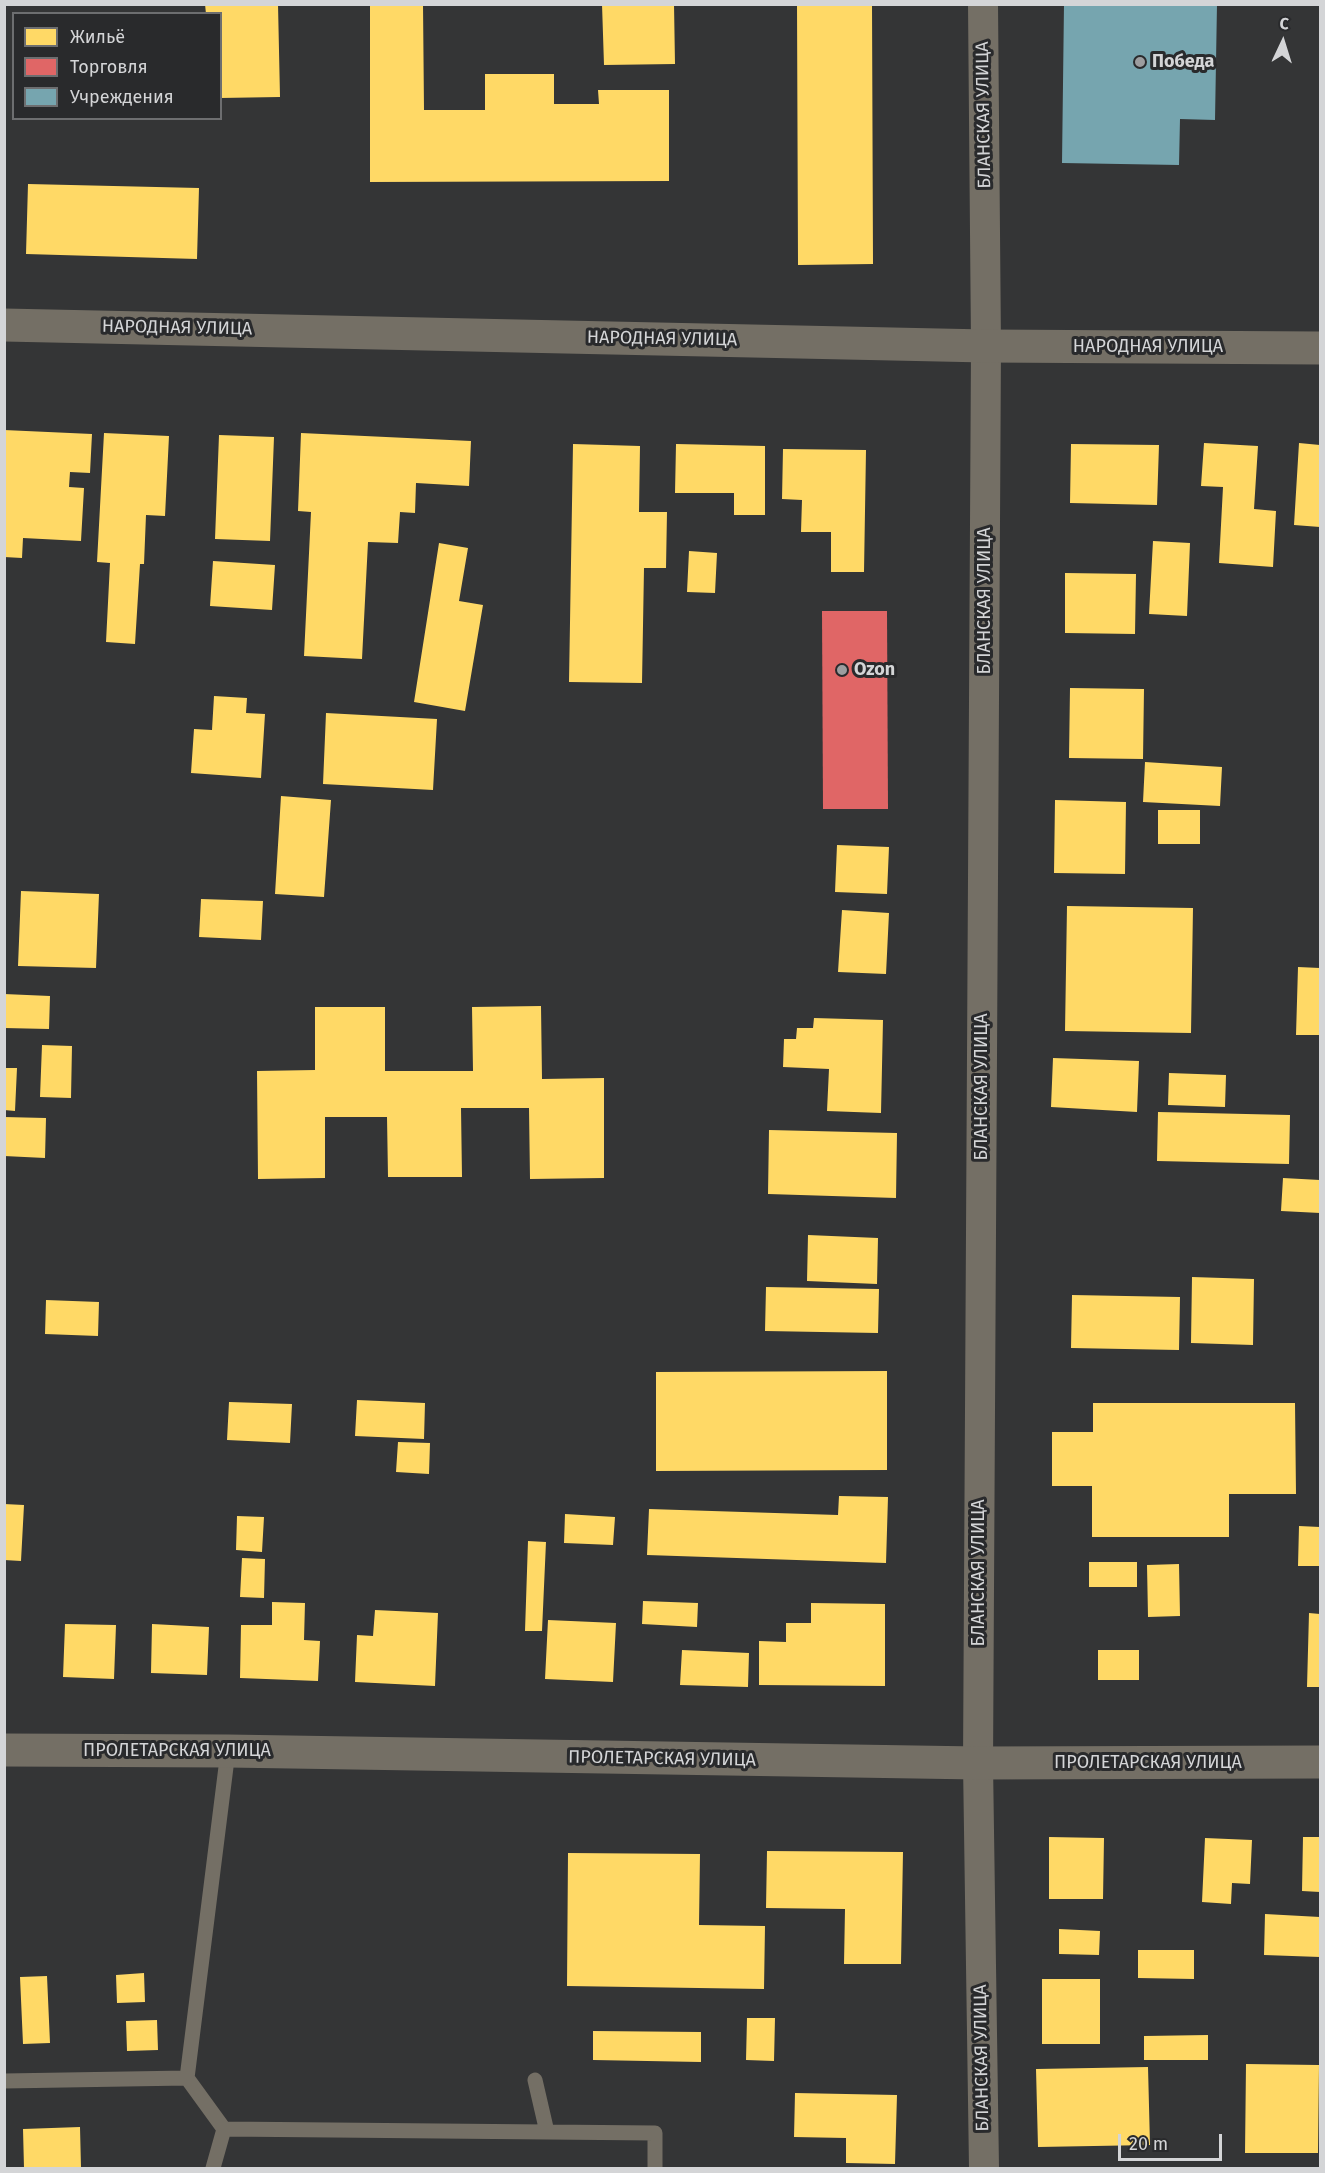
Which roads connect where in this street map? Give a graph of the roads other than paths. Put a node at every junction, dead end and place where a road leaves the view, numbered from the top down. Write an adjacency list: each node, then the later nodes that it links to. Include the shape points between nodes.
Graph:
1 (983, 4): 3 (street, БЛАНСКАЯ УЛИЦА)
2 (4, 325): 3 (street, НАРОДНАЯ УЛИЦА)
3 (986, 346): 4 (street, НАРОДНАЯ УЛИЦА); 8 (street, БЛАНСКАЯ УЛИЦА)
4 (1320, 348)
5 (4, 1750): 6 (street, ПРОЛЕТАРСКАЯ УЛИЦА)
6 (228, 1751): 8 (street, ПРОЛЕТАРСКАЯ УЛИЦА); 9 (lane)
7 (1320, 1762): 8 (street, ПРОЛЕТАРСКАЯ УЛИЦА)
8 (978, 1763): 16 (street, БЛАНСКАЯ УЛИЦА)
9 (187, 2078): 11 (lane); 12 (lane)
10 (535, 2080): 13 (lane)
11 (4, 2081)
12 (224, 2129): 13 (lane); 14 (lane)
13 (547, 2132): 15 (lane, via 655,2133)
14 (213, 2169)
15 (655, 2169)
16 (984, 2169)

